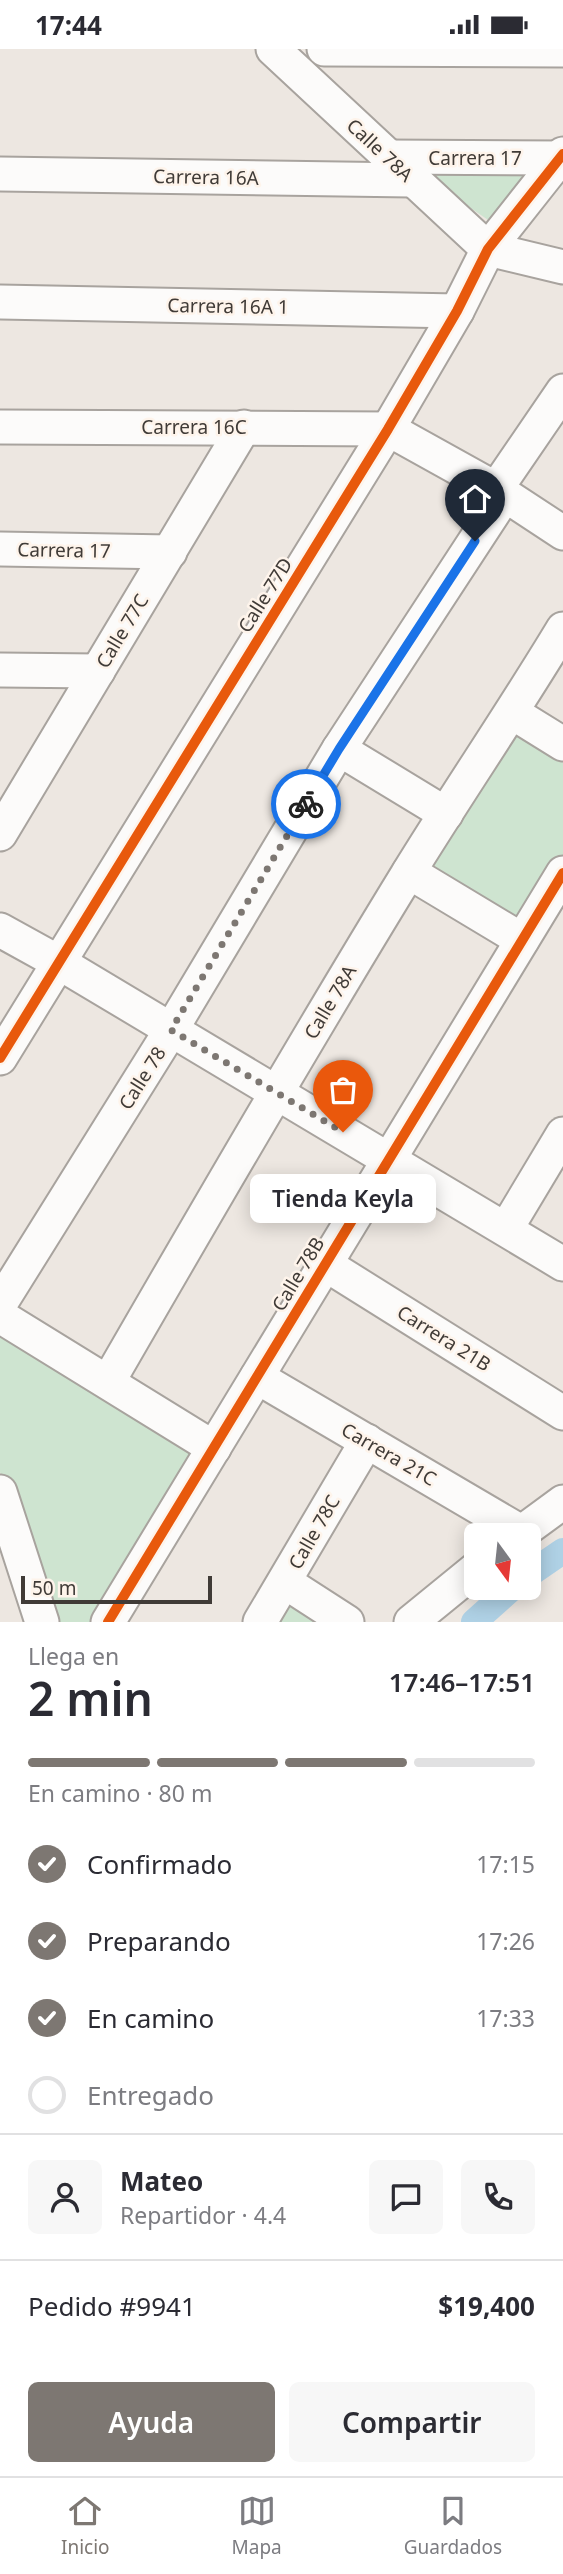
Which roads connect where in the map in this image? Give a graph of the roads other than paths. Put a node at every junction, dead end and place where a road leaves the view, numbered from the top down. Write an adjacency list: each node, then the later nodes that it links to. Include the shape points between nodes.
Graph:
1 (273, 49): 4 (street, Calle 78A)
2 (324, 49): 3 (street)
3 (563, 50)
4 (387, 157): 5 (street, Carrera 17); 7 (street, Calle 78A)
5 (561, 157): 8 (street, Calle 77D)
6 (0, 174): 7 (street, Carrera 16A)
7 (411, 180): 8 (street, Calle 78A)
8 (488, 249): 9 (street); 11 (street, Calle 77D)
9 (563, 267)
10 (0, 302): 11 (street, Carrera 16A 1)
11 (457, 311): 15 (street, Calle 77D)
12 (563, 391): 16 (street, Calle 78)
13 (0, 427): 14 (street, Carrera 16C)
14 (244, 428): 15 (street, Carrera 16C); 19 (street, Calle 77C)
15 (388, 429): 16 (street); 33 (street, Calle 77D)
16 (501, 492): 17 (street); 25 (street, Calle 78)
17 (563, 533)
18 (0, 549): 19 (street, Carrera 17)
19 (170, 552): 22 (street, Calle 77C)
20 (563, 629): 23 (street, Calle 78A)
21 (0, 670): 22 (street)
22 (98, 671): 26 (street, Calle 77C)
23 (513, 713): 24 (street); 27 (street, Calle 78A)
24 (563, 744)
25 (339, 749): 27 (street); 34 (street, Calle 78)
26 (11, 798): 28 (street, Calle 77C)
27 (446, 814): 29 (street, Calle 78A)
28 (0, 834)
29 (409, 871): 32 (street); 36 (street, Calle 78A)
30 (561, 881): 32 (street, Calle 78B)
31 (0, 930): 33 (street)
32 (522, 940): 38 (street, Calle 78B)
33 (58, 962): 34 (street); 35 (street, Calle 77D)
34 (171, 1030): 36 (street); 42 (street, Calle 78)
35 (0, 1058)
36 (275, 1092): 38 (street); 45 (street, Calle 78A)
37 (563, 1134): 39 (street)
38 (389, 1159): 39 (street); 40 (street, Calle 78B)
39 (506, 1229): 41 (street)
40 (325, 1264): 44 (street, Calle 78B); 46 (street, Carrera 21B)
41 (563, 1264)
42 (0, 1304)
43 (0, 1316): 45 (street)
44 (257, 1377): 47 (street, Carrera 21C); 48 (street, Calle 78B)
45 (108, 1382): 48 (street)
46 (563, 1413)
47 (367, 1441): 51 (street, Carrera 21C); 54 (street, Calle 78C)
48 (214, 1448): 56 (street, Calle 78B)
49 (0, 1492): 55 (street)
50 (563, 1502): 52 (street)
51 (503, 1523)
52 (534, 1523)
53 (464, 1579): 59 (street)
54 (285, 1582): 57 (street, Calle 78C); 58 (street)
55 (41, 1622)
56 (107, 1622)
57 (260, 1622)
58 (347, 1622)
59 (411, 1622)

